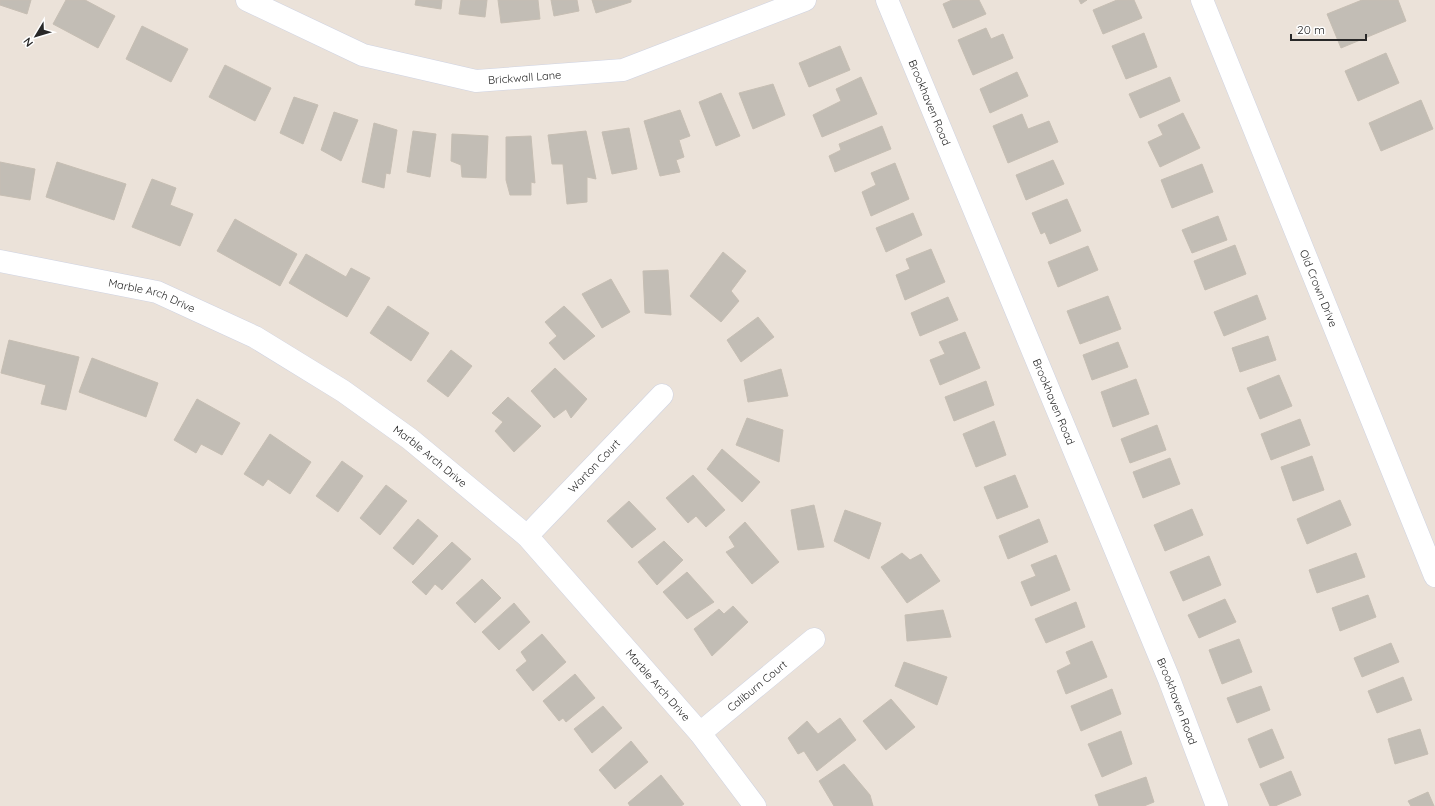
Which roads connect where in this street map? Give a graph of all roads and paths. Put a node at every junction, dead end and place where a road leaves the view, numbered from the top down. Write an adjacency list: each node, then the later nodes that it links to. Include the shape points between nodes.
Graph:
1 (247, 0): 2 (street, Brickwall Lane, via 363,55 476,81 623,70)
2 (805, 0)
3 (887, 0): 12 (street, Brookhaven Road, via 1169,679)
4 (1202, 0): 8 (street, Old Crown Drive)
5 (0, 261): 7 (street, Marble Arch Drive, via 157,292 255,337 343,391 410,439)
6 (662, 395): 7 (street, Warton Court)
7 (527, 536): 10 (street, Marble Arch Drive)
8 (1435, 576)
9 (814, 639): 10 (street, Caliburn Court)
10 (700, 733): 11 (street, Marble Arch Drive)
11 (755, 806)
12 (1217, 806)

